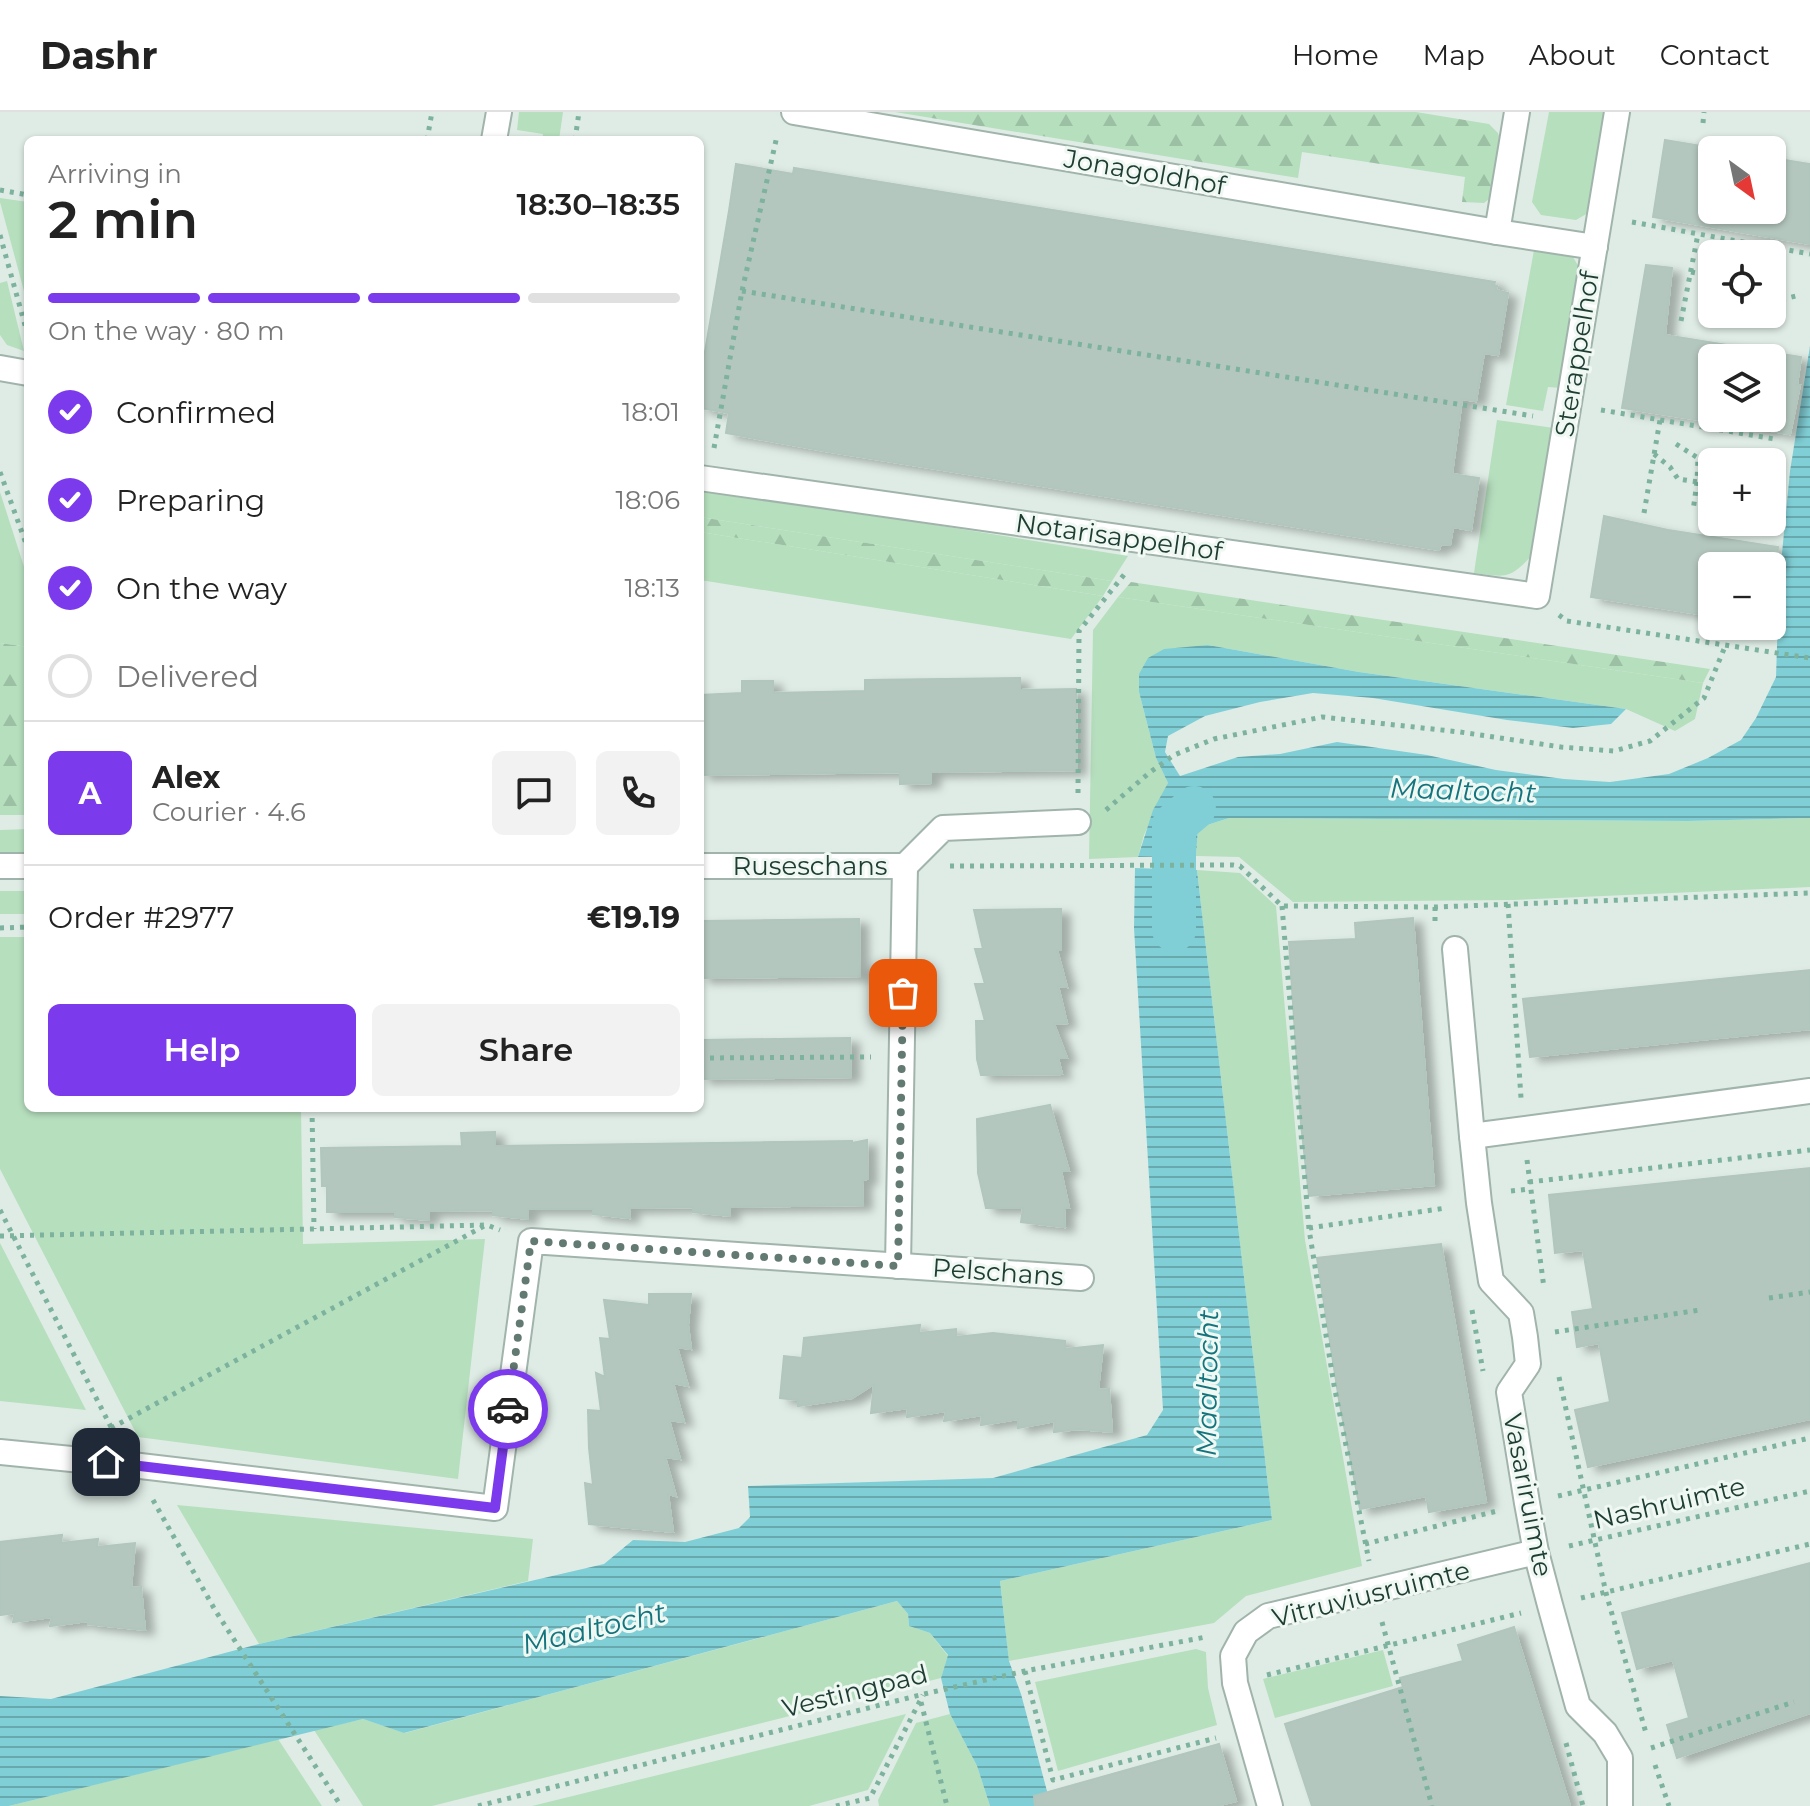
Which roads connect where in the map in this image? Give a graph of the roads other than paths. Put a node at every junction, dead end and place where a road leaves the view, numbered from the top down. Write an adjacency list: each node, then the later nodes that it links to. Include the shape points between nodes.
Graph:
1 (499, 112): 5 (street)
2 (1517, 112): 6 (street)
3 (1617, 112): 7 (street, Sterappelhof)
4 (786, 120): 6 (street, Jonagoldhof)
5 (495, 136)
6 (1497, 232): 7 (street, Jonagoldhof)
7 (1595, 247): 11 (street, Sterappelhof)
8 (0, 368): 9 (street)
9 (24, 372)
10 (704, 479): 11 (street, Notarisappelhof)
11 (1537, 596)
12 (1078, 828): 16 (street, via 943,828)
13 (0, 866): 14 (street)
14 (24, 866)
15 (704, 866): 16 (street, Ruseschans)
16 (905, 866): 20 (street, Ruseschans)
17 (1455, 949): 19 (street, Vasariruimte)
18 (1810, 1091): 19 (street)
19 (1472, 1136): 23 (street, Vasariruimte, via 1491,1281 1521,1313 1525,1337 1528,1364 1509,1392)
20 (898, 1266): 21 (street, Pelschans); 22 (street, Pelschans, via 531,1241 495,1508)
21 (1081, 1278)
22 (0, 1452)
23 (1536, 1552): 24 (street, Vitruviusruimte, via 1268,1616 1246,1632 1233,1656 1235,1683); 25 (street, Vasariruimte, via 1578,1706 1605,1733 1620,1758)
24 (1270, 1806)
25 (1620, 1806)

